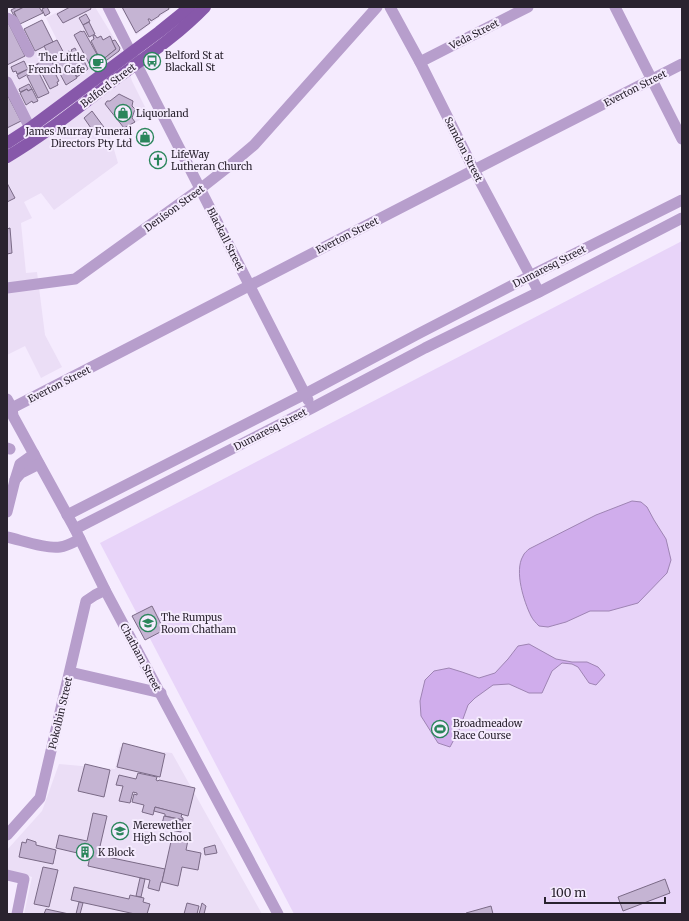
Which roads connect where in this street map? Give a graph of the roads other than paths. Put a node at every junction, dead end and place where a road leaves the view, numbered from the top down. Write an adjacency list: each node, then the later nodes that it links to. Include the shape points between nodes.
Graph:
1 (108, 7): 10 (street, Blackall Street)
2 (190, 7): 10 (main road, Belford Street)
3 (205, 7): 12 (main road, Belford Street, via 186,26)
4 (377, 7): 21 (street, Denison Street, via 254,145)
5 (390, 7): 11 (street, Samdon Street)
6 (528, 7): 11 (street, Veda Street)
7 (615, 7): 14 (street)
8 (7, 18): 9 (street, via 13,21)
9 (28, 52)
10 (131, 52): 12 (street, Blackall Street); 16 (main road, Belford Street)
11 (420, 62): 20 (street, Samdon Street)
12 (136, 64): 19 (main road, Belford Street, via 50,129); 21 (street, Blackall Street)
13 (682, 64): 14 (street, Everton Street)
14 (652, 80): 17 (street); 20 (street, Everton Street)
15 (7, 82): 16 (street)
16 (30, 128): 18 (main road, Belford Street)
17 (682, 139)
18 (7, 143)
19 (7, 157)
20 (474, 170): 24 (street, Samdon Street); 25 (street, Everton Street)
21 (200, 189): 25 (street, Blackall Street); 26 (street, Denison Street, via 75,279)
22 (682, 200): 24 (street, Dumaresq Street)
23 (682, 218): 27 (street, Dumaresq Street)
24 (530, 276): 27 (street, Samdon Street); 28 (street, Dumaresq Street)
25 (250, 285): 30 (street, Blackall Street); 31 (street, Everton Street)
26 (7, 288)
27 (539, 292): 29 (street, Dumaresq Street)
28 (418, 334): 29 (street); 30 (street, Dumaresq Street)
29 (425, 348): 32 (street, Dumaresq Street)
30 (305, 394): 32 (street, Blackall Street); 33 (street, Dumaresq Street)
31 (9, 403): 35 (street, Chatham Street, via 13,416)
32 (312, 408): 34 (street, Dumaresq Street)
33 (213, 441): 34 (street); 37 (street, Dumaresq Street)
34 (220, 455): 38 (street, Dumaresq Street)
35 (36, 459): 36 (street, via 20,464); 37 (street, Chatham Street)
36 (7, 512)
37 (68, 515): 38 (street, Chatham Street)
38 (75, 529): 40 (street, Chatham Street)
39 (7, 537): 40 (street, via 50,547 60,547)
40 (80, 539): 41 (street, Chatham Street)
41 (105, 590): 42 (street, Pokolbin Street, via 86,601); 43 (street, Chatham Street)
42 (70, 672): 43 (street); 44 (street, Pokolbin Street, via 40,798)
43 (161, 693): 47 (street, Chatham Street)
44 (7, 835)
45 (7, 875): 46 (street, via 24,879)
46 (17, 914)
47 (278, 914)

